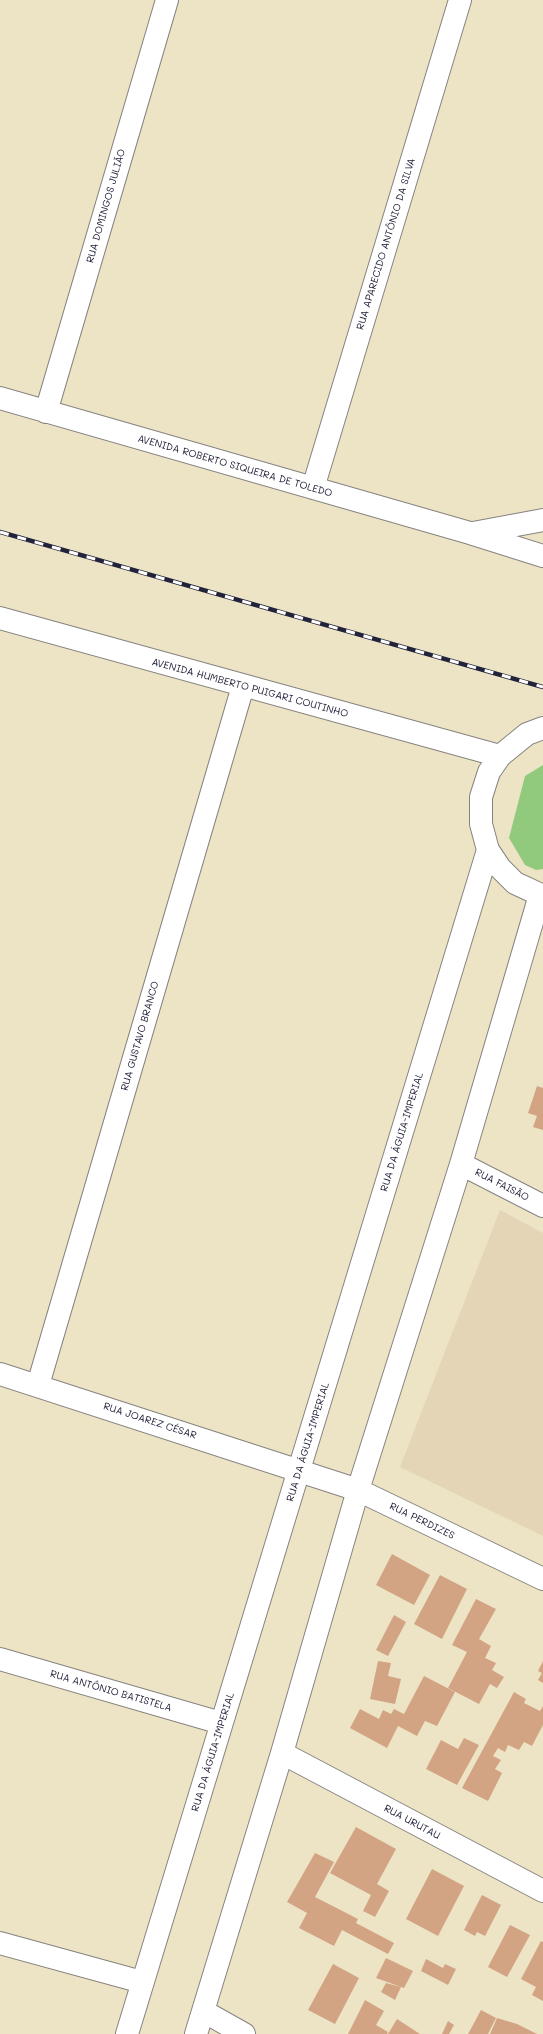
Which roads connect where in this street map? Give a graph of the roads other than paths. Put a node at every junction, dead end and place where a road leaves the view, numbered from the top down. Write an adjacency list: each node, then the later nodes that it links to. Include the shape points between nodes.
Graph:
1 (167, 0): 4 (street, RUA DOMINGOS JULIÃO)
2 (460, 0): 5 (street, RUA APARECIDO ANTÔNIO DA SILVA)
3 (0, 398): 4 (street, AVENIDA ROBERTO SIQUEIRA DE TOLEDO)
4 (46, 412): 5 (street, AVENIDA ROBERTO SIQUEIRA DE TOLEDO)
5 (313, 488): 7 (street, AVENIDA ROBERTO SIQUEIRA DE TOLEDO)
6 (543, 520): 7 (street, AVENIDA ROBERTO SIQUEIRA DE TOLEDO)
7 (470, 533): 8 (street, AVENIDA ROBERTO SIQUEIRA DE TOLEDO)
8 (543, 556)
9 (0, 618): 10 (street, AVENIDA HUMBERTO PUIGARI COUTINHO)
10 (243, 686): 12 (street, AVENIDA HUMBERTO PUIGARI COUTINHO); 18 (street, RUA GUSTAVO BRANCO)
11 (543, 728): 12 (street, via 527,734)
12 (500, 756): 13 (street, via 489,772 481,797 481,824)
13 (488, 850): 14 (street, via 514,883); 19 (street, RUA DA ÁGUIA-IMPERIAL)
14 (541, 895): 15 (street)
15 (461, 1164): 16 (street, RUA FAISÃO); 20 (street)
16 (543, 1206)
17 (0, 1374): 18 (street, RUA JOAREZ CÉSAR)
18 (38, 1385): 19 (street, RUA JOAREZ CÉSAR)
19 (299, 1470): 20 (street, RUA PERDIZES); 23 (street, RUA DA ÁGUIA-IMPERIAL)
20 (358, 1490): 21 (street, RUA PERDIZES); 24 (street)
21 (543, 1579)
22 (0, 1659): 23 (street, RUA ANTÔNIO BATISTELA)
23 (221, 1723): 27 (street, RUA DA ÁGUIA-IMPERIAL)
24 (282, 1752): 25 (street, RUA URUTAU); 28 (street)
25 (543, 1891)
26 (0, 1943): 27 (street)
27 (142, 1982): 29 (street, RUA DA ÁGUIA-IMPERIAL)
28 (203, 2011): 30 (street); 31 (street)
29 (127, 2034)
30 (196, 2034)
31 (244, 2034)

